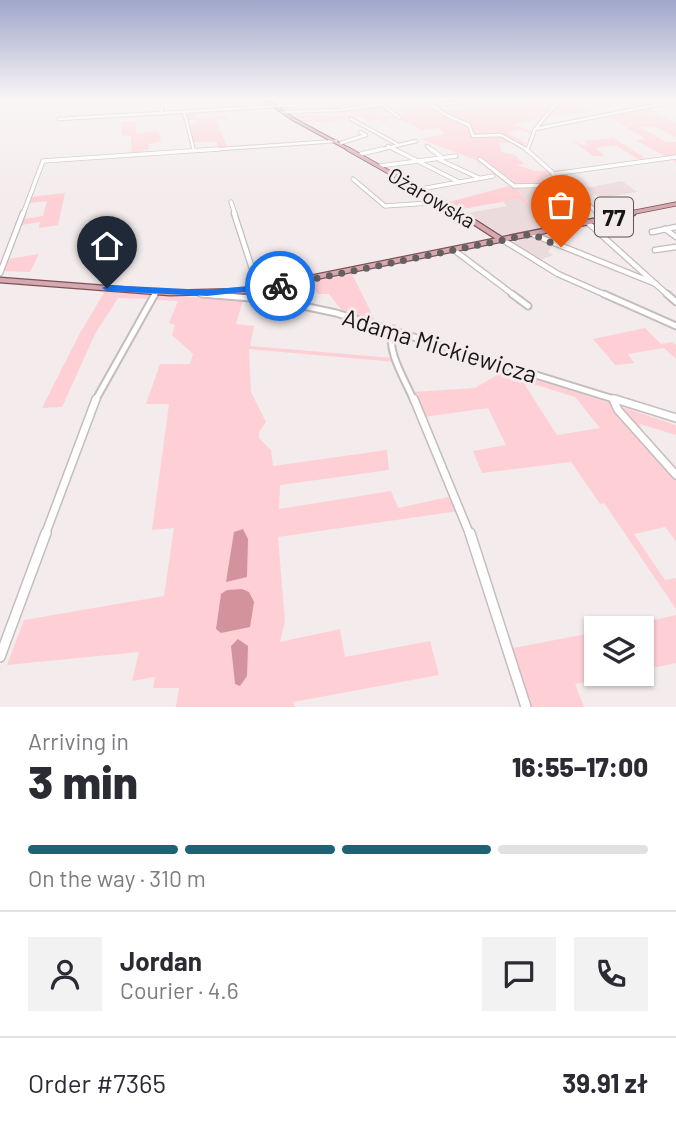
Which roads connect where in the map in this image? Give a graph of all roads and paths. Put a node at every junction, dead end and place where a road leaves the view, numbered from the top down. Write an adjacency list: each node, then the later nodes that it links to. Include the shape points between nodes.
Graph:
1 (189, 133): 13 (street)
2 (321, 133): 8 (main road, Ożarowska)
3 (362, 133): 8 (street, via 366,135)
4 (377, 133): 9 (street)
5 (472, 133): 12 (street, via 504,136)
6 (534, 133): 12 (street)
7 (416, 141): 9 (street)
8 (338, 142): 13 (street); 14 (main road, Ożarowska)
9 (397, 144): 10 (street)
10 (388, 146): 14 (street); 20 (street)
11 (427, 146): 17 (street)
12 (526, 149): 22 (street)
13 (194, 151): 43 (street, via 43,161)
14 (361, 155): 21 (main road, Ożarowska)
15 (456, 156): 17 (street)
16 (676, 157): 22 (street)
17 (443, 158): 18 (street)
18 (437, 159): 20 (street); 25 (street)
19 (480, 159): 27 (street, via 514,186)
20 (415, 161): 21 (street); 26 (street)
21 (380, 166): 28 (main road, Ożarowska)
22 (553, 174): 27 (street)
23 (493, 176): 25 (street)
24 (353, 179): 30 (street, via 385,206)
25 (479, 179): 26 (street)
26 (458, 182): 28 (street)
27 (566, 185): 32 (street)
28 (421, 189): 30 (main road, Ożarowska)
29 (231, 202): 46 (street)
30 (445, 202): 39 (main road, Ożarowska)
31 (676, 204): 32 (main road, 77)
32 (604, 219): 33 (main road, 77)
33 (587, 222): 37 (main road, 77); 45 (street)
34 (676, 228): 35 (street)
35 (665, 229): 36 (street); 38 (street)
36 (652, 232)
37 (532, 234): 39 (main road, 77); 45 (street)
38 (676, 237)
39 (503, 240): 41 (main road, 77); 52 (street, Ożarowska, via 546,268)
40 (676, 247): 42 (street)
41 (454, 250): 46 (main road, 77); 51 (street)
42 (655, 250)
43 (0, 274)
44 (0, 280): 47 (main road, Adama Mickiewicza / 77)
45 (656, 284): 50 (street)
46 (261, 289): 48 (main road, Adama Mickiewicza / 77); 49 (street)
47 (156, 292): 48 (main road, Adama Mickiewicza / 77); 57 (street, via 98,394)
48 (200, 293): 49 (street, Adama Mickiewicza)
49 (267, 299): 53 (street, Adama Mickiewicza)
50 (676, 302)
51 (528, 306)
52 (676, 326)
53 (393, 329): 54 (street, Adama Mickiewicza); 58 (street, via 390,337 397,361 463,513)
54 (612, 398): 55 (street, Adama Mickiewicza); 56 (street)
55 (676, 418)
56 (676, 475)
57 (0, 657)
58 (526, 707)

